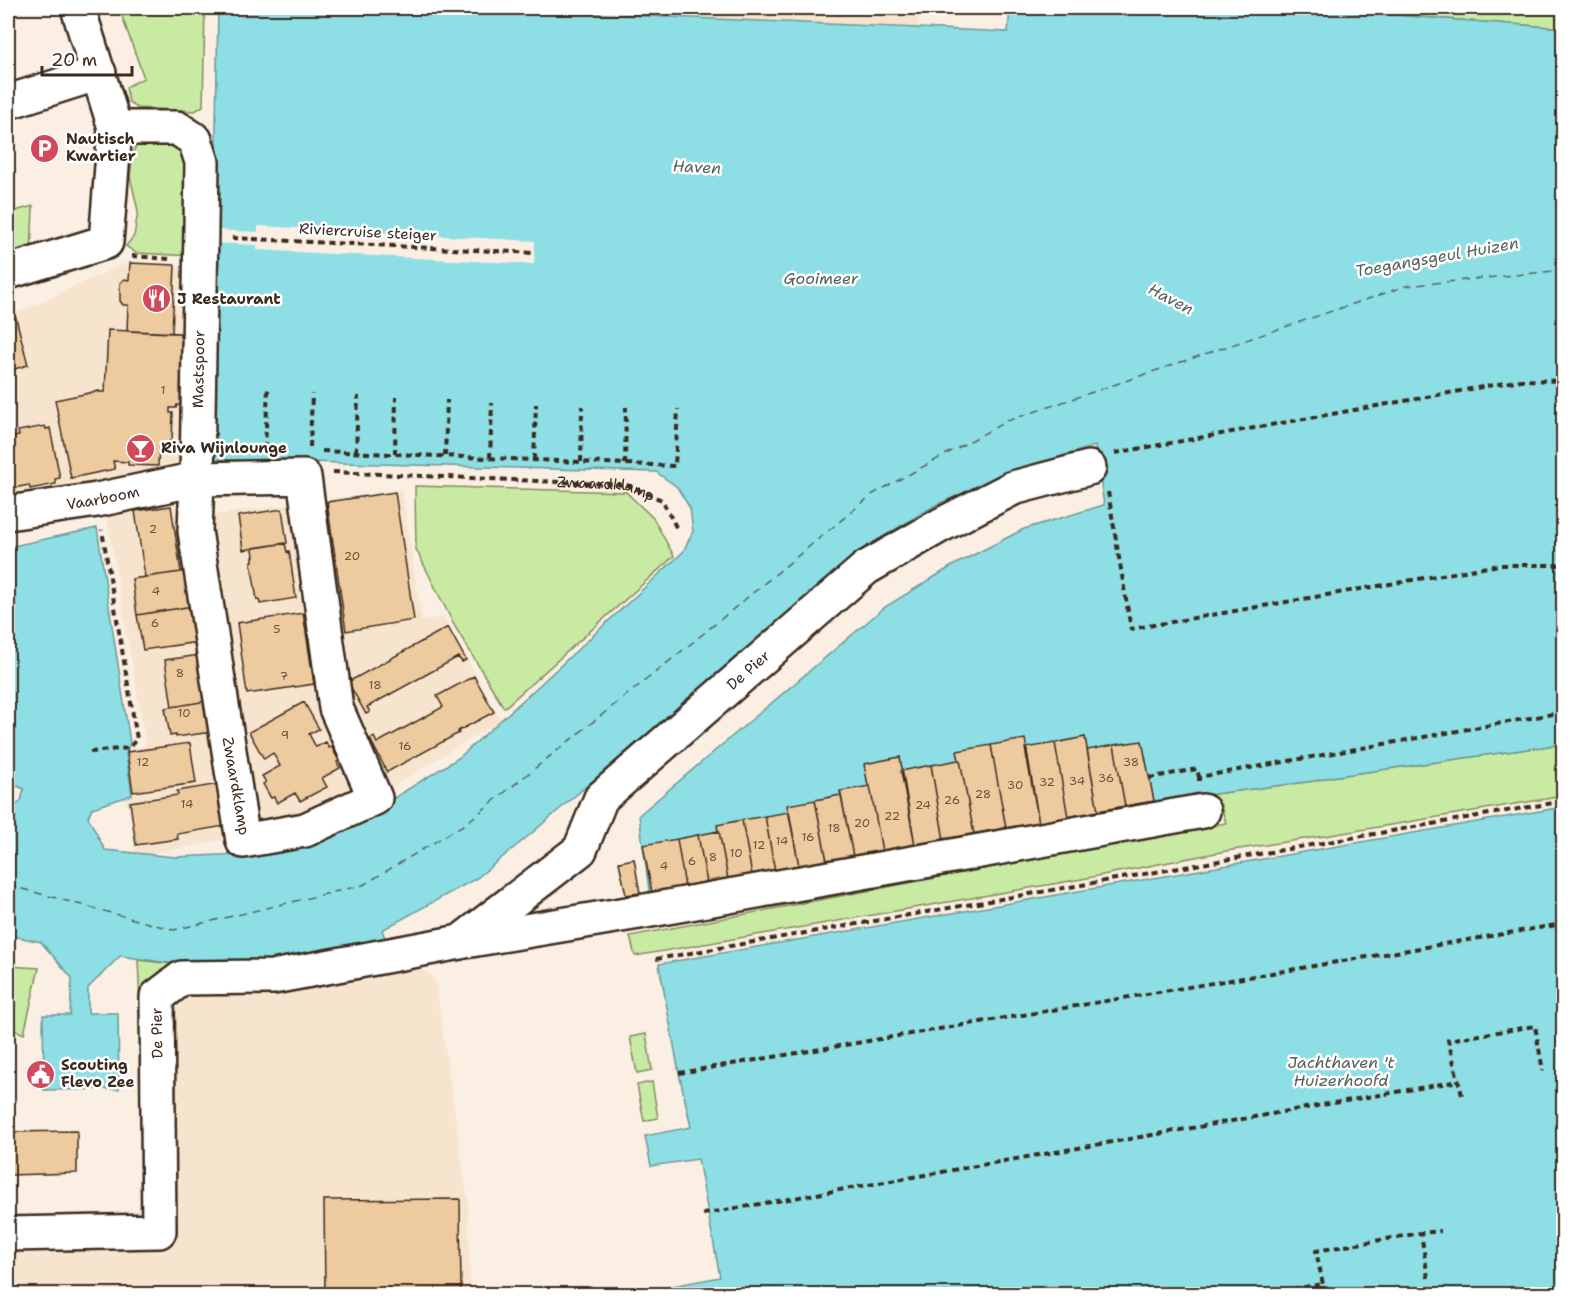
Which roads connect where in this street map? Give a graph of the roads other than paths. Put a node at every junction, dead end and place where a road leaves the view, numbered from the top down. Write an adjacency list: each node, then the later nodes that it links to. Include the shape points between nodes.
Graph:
1 (78, 8): 2 (street)
2 (99, 73): 3 (street); 4 (street)
3 (8, 102)
4 (115, 128): 5 (street, via 106,242); 7 (street, Mastspoor, via 177,128 195,140 202,162)
5 (8, 272)
6 (1104, 470): 10 (street, De Pier, via 1013,488 866,568 601,798 580,850)
7 (197, 479): 7 (street, Zwaardklamp, via 312,460 336,708 375,798 305,830 243,841 195,531); 8 (street, Vaarboom)
8 (8, 513)
9 (1203, 811): 10 (street, De Pier)
10 (460, 942): 11 (street, De Pier, via 273,976 182,978 157,997 159,1231)
11 (8, 1234)

